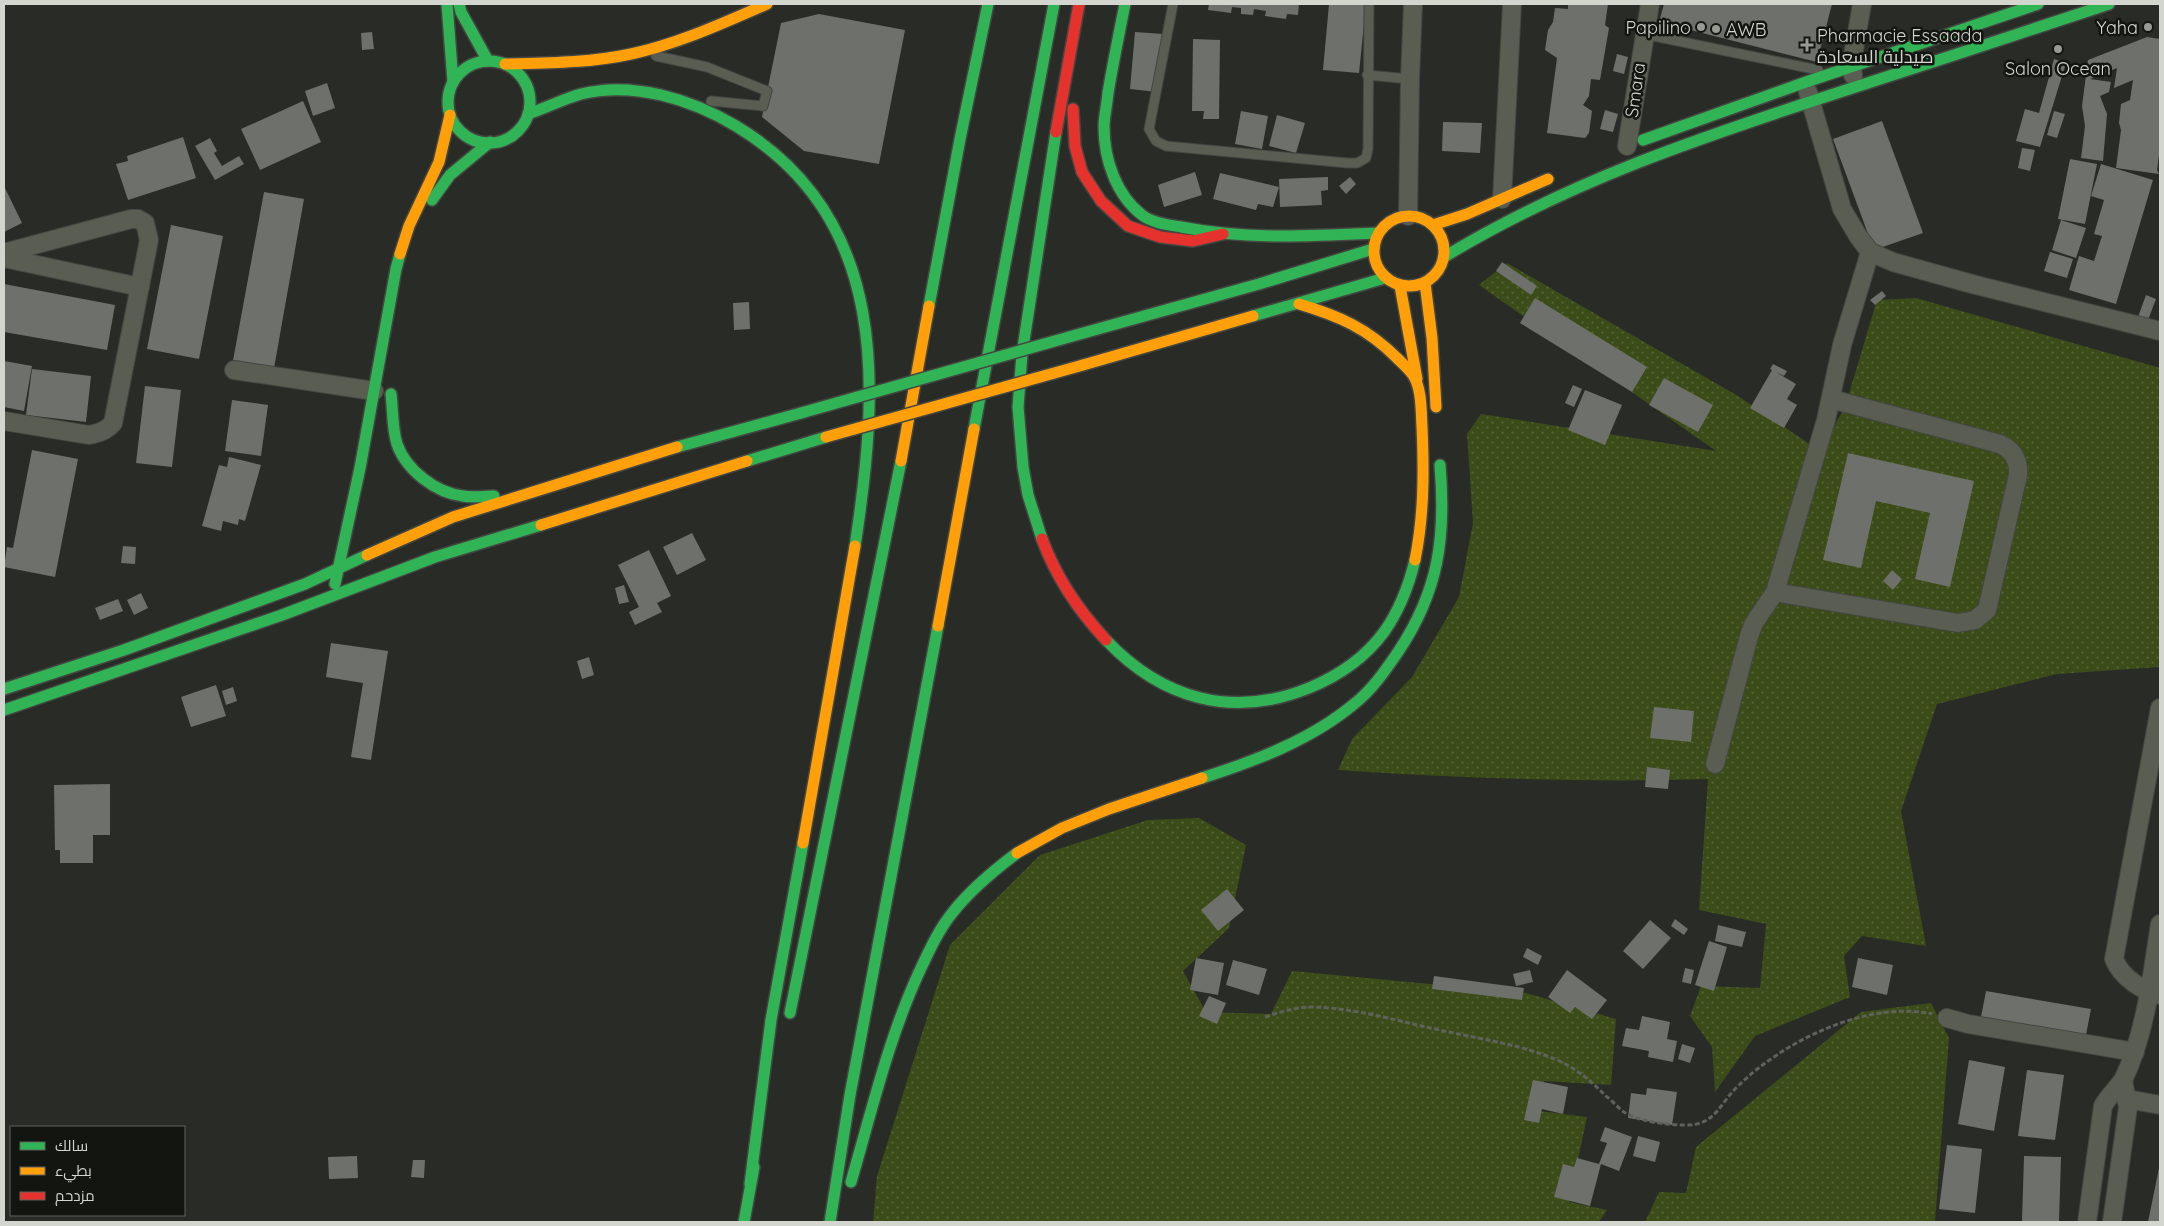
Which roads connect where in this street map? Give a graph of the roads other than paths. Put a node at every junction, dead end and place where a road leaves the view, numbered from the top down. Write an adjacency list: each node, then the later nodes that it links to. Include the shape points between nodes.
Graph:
1 (447, 4): 25 (main road)
2 (459, 4): 19 (main road)
3 (767, 4): 17 (main road, via 694,35)
4 (988, 4): 74 (main road, via 885,546)
5 (1054, 4): 82 (main road, via 850,1095)
6 (1079, 4): 18 (main road)
7 (1125, 4): 38 (main road, via 1104,126 1108,165 1121,190 1143,216)
8 (1172, 4): 23 (lane, via 1149,129 1156,141 1166,146 1357,163 1366,158 1368,149)
9 (1369, 4): 23 (lane)
10 (1413, 4): 24 (street)
11 (1512, 4): 35 (street)
12 (1650, 4): 16 (street, Smara)
13 (1862, 4): 21 (street)
14 (2038, 4): 21 (main road)
15 (2109, 4): 27 (main road)
16 (1644, 34): 22 (lane); 33 (street, Smara)
17 (638, 52): 20 (main road, via 566,63); 28 (lane, via 706,68 767,91 763,106)
18 (1070, 56): 38 (main road, via 1074,146 1082,172 1101,201 1128,226 1160,237 1193,241); 53 (main road, via 1027,327 1018,404 1022,465 1029,501 1048,559 1069,596 1094,628 1132,665 1173,689 1215,703 1249,706 1286,699 1316,686 1337,675 1374,644 1391,622 1405,593 1415,556 1423,498)
19 (488, 61): 20 (main road); 25 (main road, via 472,65)
20 (505, 64): 30 (main road, via 519,74 527,88)
21 (1851, 67): 22 (main road); 27 (street)
22 (1833, 73): 26 (main road)
23 (1367, 75): 24 (lane)
24 (1410, 79): 36 (street)
25 (453, 82): 31 (main road, via 448,98)
26 (1806, 82): 29 (street); 33 (main road)
27 (1855, 88): 29 (main road)
28 (668, 98): 30 (main road, via 620,90 590,92); 80 (main road, via 715,114 744,131 778,156 809,187 845,247 860,294 868,337 869,428 855,544 829,708 780,968)
29 (1810, 102): 41 (street, via 1842,209); 43 (main road, via 1601,177 1500,222)
30 (528, 114): 32 (main road, via 513,134)
31 (450, 115): 32 (main road, via 466,135); 54 (main road, via 439,162 402,247 392,291)
32 (490, 142): 46 (main road, via 462,164 436,191 412,248)
33 (1623, 148)
34 (1555, 176): 35 (main road)
35 (1502, 199): 37 (main road)
36 (1408, 216): 37 (main road, via 1422,218); 39 (main road, via 1391,221)
37 (1433, 225): 43 (main road, via 1444,245)
38 (1224, 234): 39 (main road, via 1302,237)
39 (1378, 234): 40 (main road)
40 (1373, 249): 45 (main road, via 1376,265); 60 (main road, bridge, via 1259,284 634,459)
41 (1870, 252): 51 (street, via 1893,262 1972,284); 55 (street, via 1842,345)
42 (4, 253): 49 (street, via 138,219 145,224 149,240)
43 (1444, 257): 47 (main road, via 1434,276)
44 (4, 258): 49 (street)
45 (1385, 278): 48 (main road); 50 (main road)
46 (406, 281)
47 (1425, 283): 48 (main road, via 1413,287); 56 (main road)
48 (1400, 286): 53 (main road)
49 (140, 287): 57 (street, via 116,414 108,429 89,435)
50 (1299, 304): 53 (main road, via 1335,314 1376,336); 64 (main road, bridge, via 826,437 483,542)
51 (2160, 331)
52 (234, 370): 54 (street)
53 (1417, 379)
54 (386, 390): 58 (main road); 60 (main road, via 400,451 425,479 462,496); 63 (main road)
55 (1830, 399): 65 (street); 65 (street, via 2000,444 2014,455 2018,475 1987,610 1975,620 1958,623)
56 (1437, 420)
57 (4, 422)
58 (384, 430)
59 (1439, 456): 83 (main road, via 1443,533 1436,577 1423,613 1382,677 1348,709 1303,739 1262,758 1112,806 1072,823 1007,858 974,887 943,926 913,985 891,1048)
60 (518, 496): 62 (main road, via 453,517)
61 (360, 541): 62 (main road)
62 (356, 560): 63 (main road); 64 (main road)
63 (338, 569): 66 (main road); 67 (main road, via 124,650)
64 (352, 588): 66 (main road)
65 (1775, 592): 70 (street, via 1751,629)
66 (333, 596): 69 (main road)
67 (4, 689)
68 (2160, 708): 72 (street, via 2114,959 2126,976)
69 (4, 710)
70 (1715, 764)
71 (2160, 924): 72 (street)
72 (2155, 993): 75 (street)
73 (1947, 1018): 75 (street)
74 (788, 1023)
75 (2134, 1052): 77 (street)
76 (775, 1080): 80 (main road)
77 (2123, 1081): 78 (street); 84 (street, via 2103,1106)
78 (2127, 1099): 79 (street); 85 (street)
79 (2160, 1106)
80 (750, 1184): 81 (main road)
81 (744, 1222)
82 (830, 1222)
83 (840, 1222)
84 (2087, 1222)
85 (2112, 1222)

